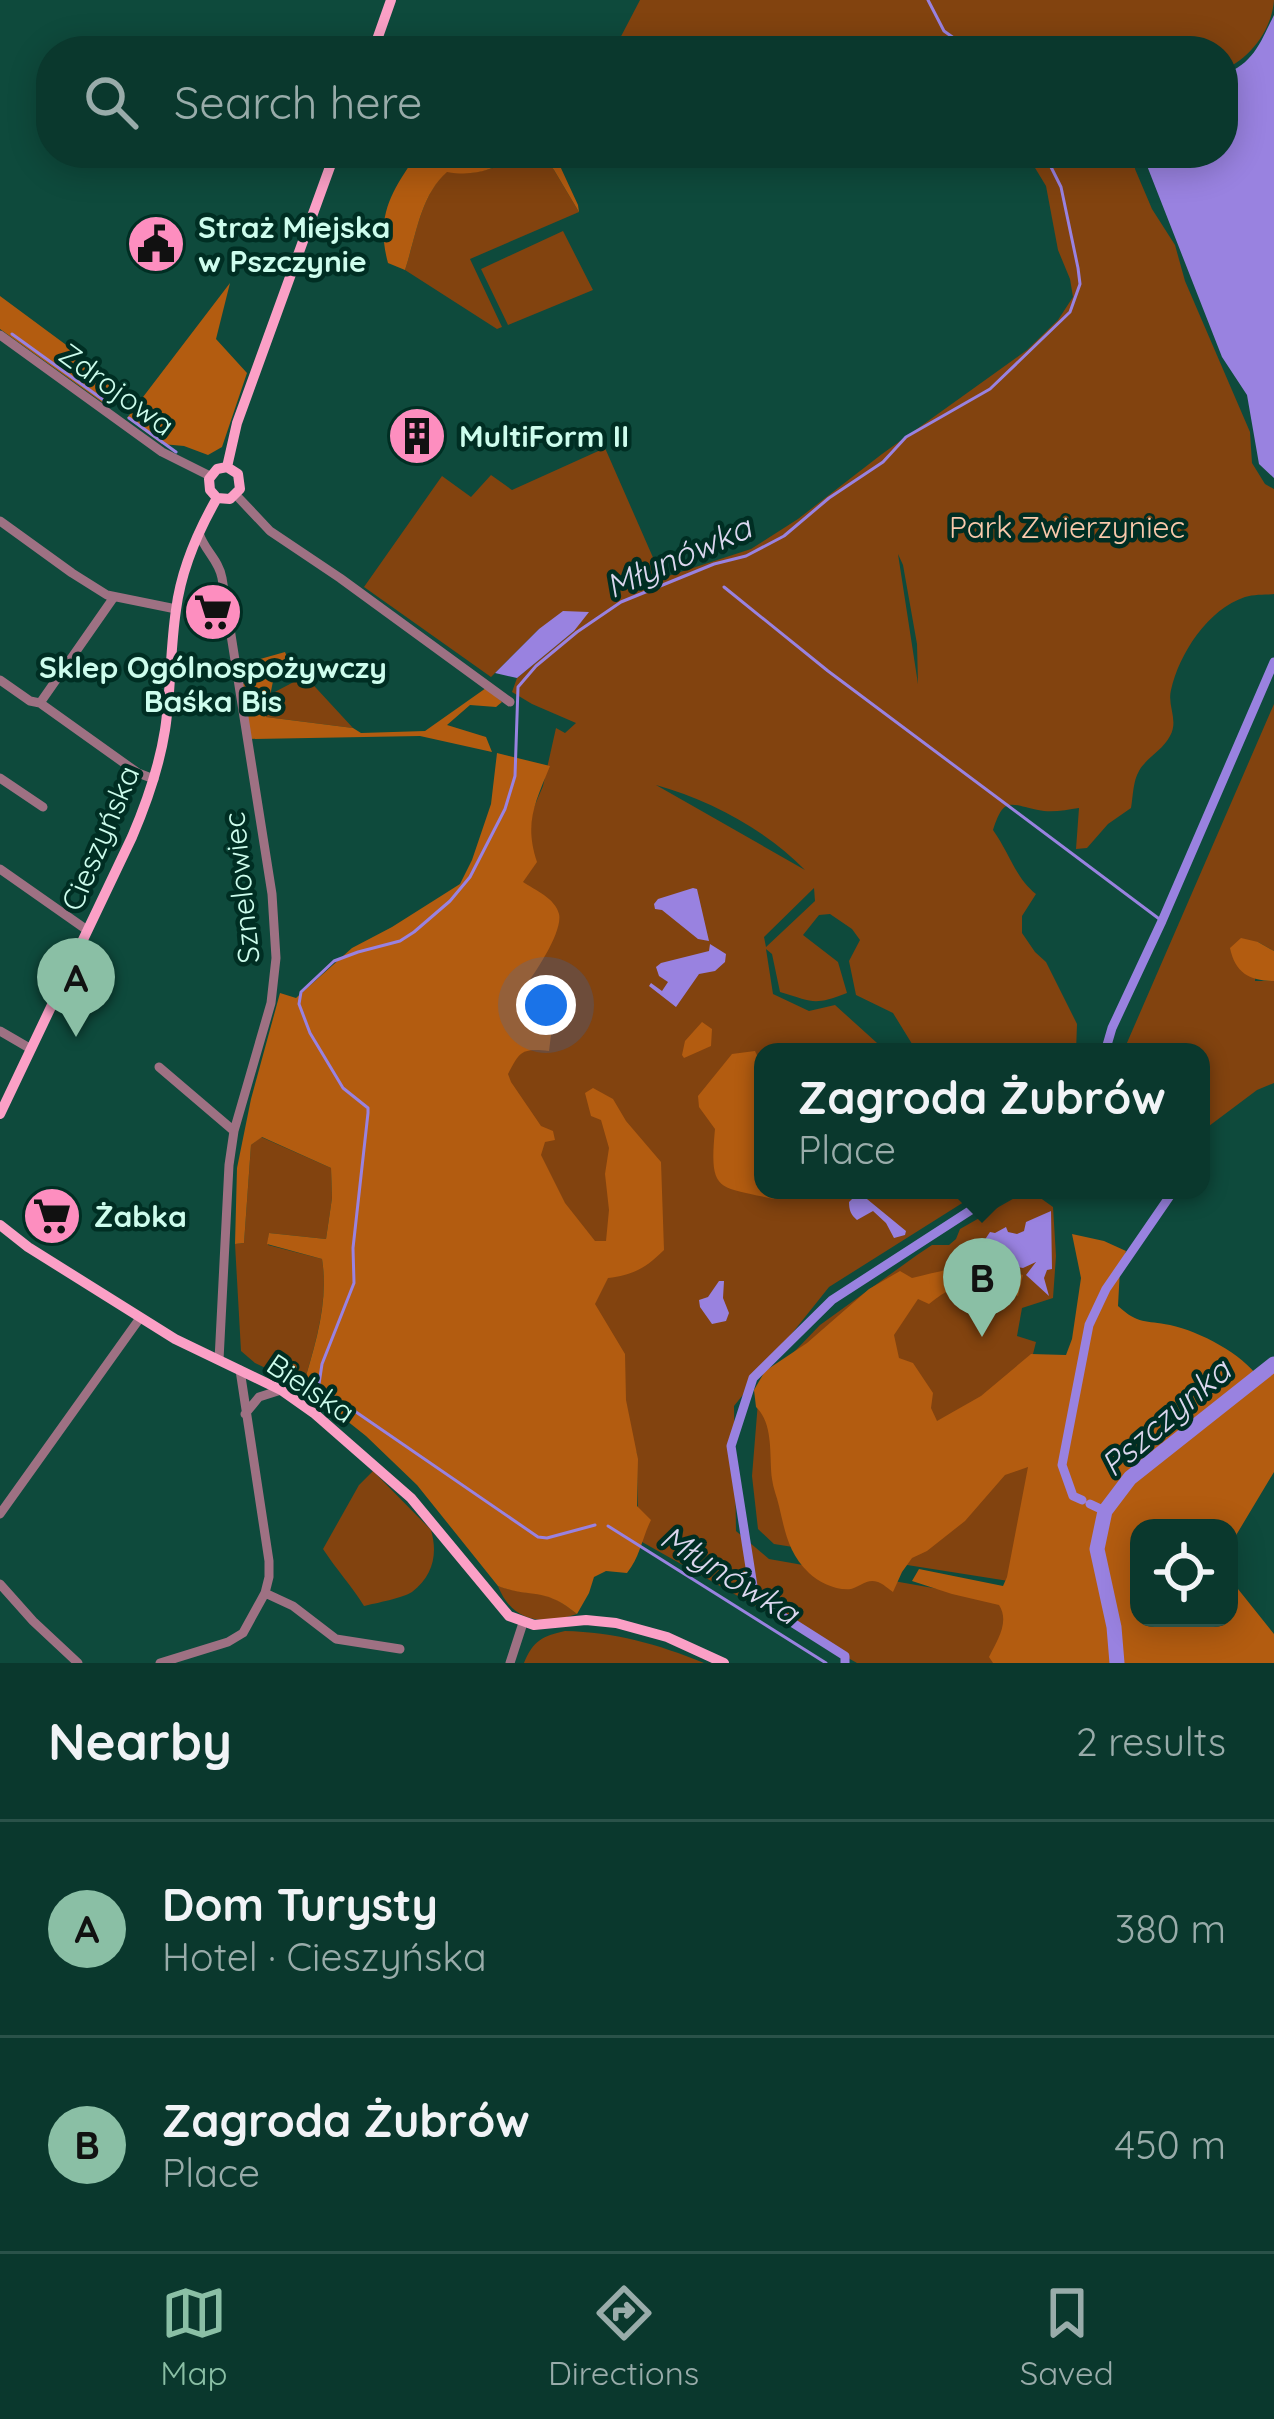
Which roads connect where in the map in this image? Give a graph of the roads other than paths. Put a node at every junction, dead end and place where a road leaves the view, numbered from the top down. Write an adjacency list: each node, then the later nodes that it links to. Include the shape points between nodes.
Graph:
1 (392, 0): 2 (main road)
2 (379, 36)
3 (330, 168): 5 (main road)
4 (0, 335): 6 (street, Zdrojowa, via 162,452)
5 (227, 467): 6 (main road); 7 (main road, via 240,478)
6 (209, 476): 8 (main road)
7 (236, 495): 8 (main road); 16 (street, via 273,533)
8 (217, 498): 10 (main road, Cieszyńska)
9 (0, 521): 13 (street)
10 (199, 532): 11 (street, Sznelowiec); 12 (main road, Cieszyńska)
11 (210, 554): 12 (street); 27 (street, Sznelowiec, via 222,578 276,958)
12 (188, 559): 14 (main road, Cieszyńska)
13 (114, 597): 14 (street); 17 (street)
14 (176, 609): 19 (main road, Cieszyńska)
15 (0, 680): 17 (street)
16 (510, 702)
17 (40, 703): 19 (street)
18 (0, 778): 20 (street)
19 (154, 779): 22 (main road, Cieszyńska)
20 (43, 807)
21 (0, 869): 22 (street)
22 (87, 930): 24 (main road, Cieszyńska)
23 (0, 1031): 24 (street)
24 (31, 1049): 26 (main road, Cieszyńska)
25 (159, 1067): 27 (street)
26 (0, 1114)
27 (234, 1131): 32 (street, Sznelowiec)
28 (0, 1225): 30 (main road, Bielska)
29 (0, 1238): 30 (main road, Bielska)
30 (28, 1247): 31 (main road, Bielska)
31 (140, 1318): 32 (main road, Bielska); 36 (street)
32 (219, 1360): 33 (main road, Bielska)
33 (240, 1370): 34 (main road, Bielska); 35 (street)
34 (280, 1390): 35 (street); 39 (main road, Bielska, via 392,1480 500,1608)
35 (245, 1414): 38 (street, via 269,1561)
36 (0, 1514)
37 (0, 1584): 41 (street)
38 (265, 1593): 40 (street, via 336,1639); 42 (street, via 239,1636)
39 (524, 1623): 43 (street); 44 (main road, via 616,1622)
40 (400, 1649)
41 (78, 1663)
42 (160, 1663)
43 (510, 1663)
44 (724, 1663)

